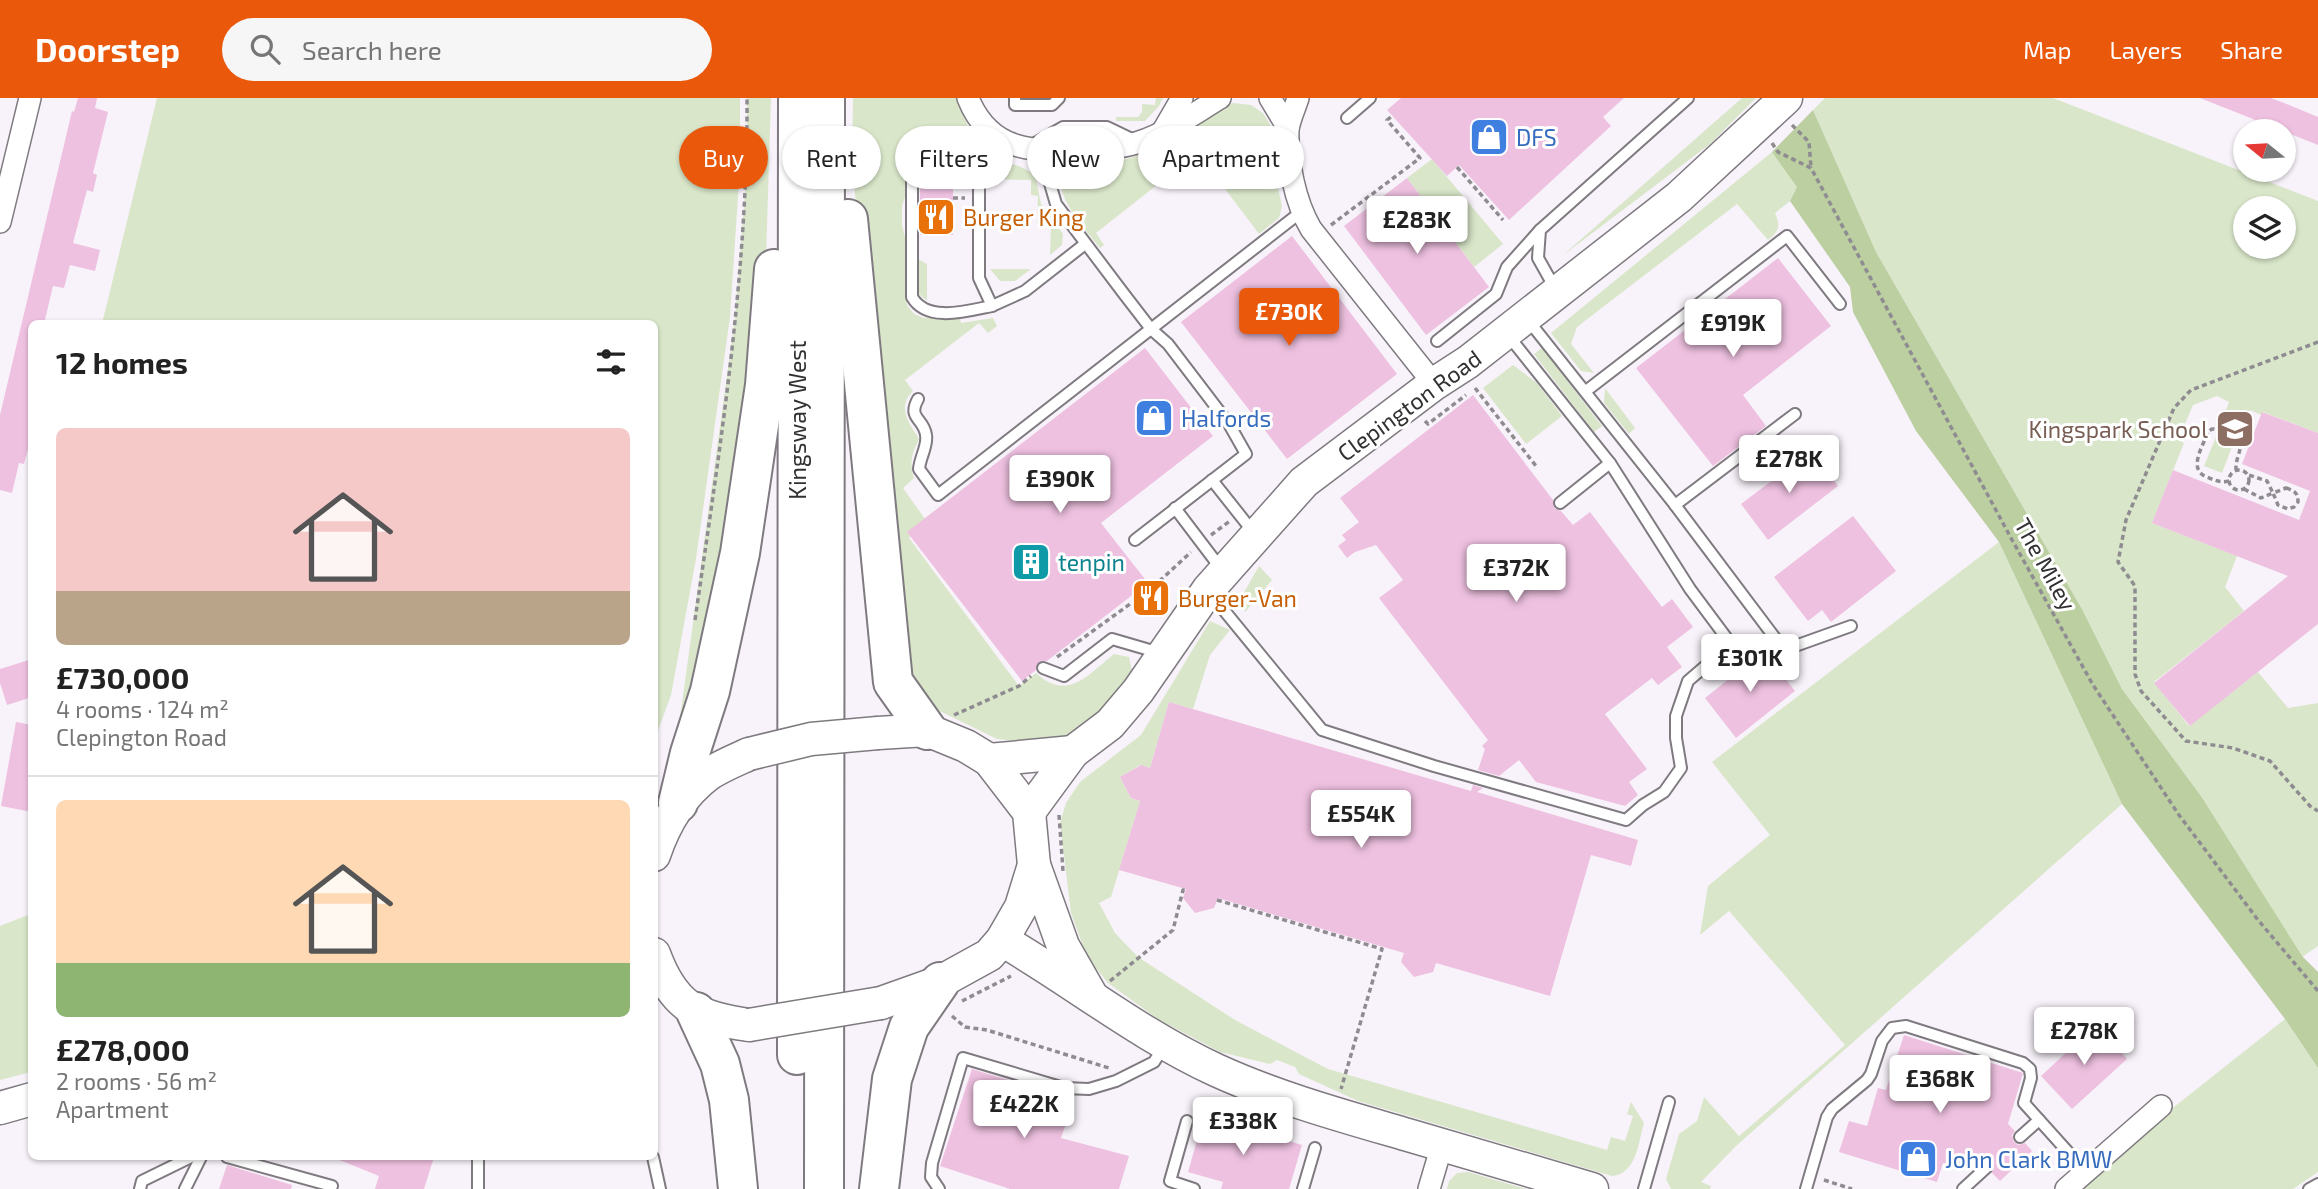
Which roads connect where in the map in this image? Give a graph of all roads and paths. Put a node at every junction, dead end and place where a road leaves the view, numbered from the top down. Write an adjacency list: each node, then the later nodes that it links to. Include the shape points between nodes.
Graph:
1 (30, 98): 23 (street)
2 (747, 98): 70 (path, via 747,167 735,317)
3 (783, 98): 76 (highway, via 765,385 740,553 710,691)
4 (797, 98): 118 (highway, Kingsway West)
5 (825, 98): 119 (highway, Kingsway West)
6 (846, 98): 73 (highway, via 848,232 893,682)
7 (968, 98): 19 (street)
8 (1059, 98): 14 (lane, via 1052,104)
9 (1220, 98): 15 (street)
10 (1269, 98): 21 (street)
11 (1298, 98): 22 (street)
12 (1370, 98): 18 (lane)
13 (1688, 98): 40 (lane)
14 (1012, 100)
15 (1173, 110): 20 (street)
16 (1788, 110): 31 (path, The Miley, via 1809,142); 42 (main road, Clepington Road)
17 (1392, 116): 29 (path, via 1387,120)
18 (1347, 118)
19 (978, 126)
20 (1157, 126)
21 (1287, 126)
22 (1289, 126)
23 (10, 136): 38 (street)
24 (1138, 142): 27 (lane, via 1107,127 1063,127)
25 (1770, 142): 31 (path, via 1779,152)
26 (1013, 145): 27 (street)
27 (1025, 149)
28 (1426, 153): 29 (path)
29 (1420, 158): 39 (path)
30 (1457, 167): 37 (path)
31 (1811, 168): 88 (path, The Miley, via 2101,696 2179,816)
32 (912, 189): 44 (lane, via 912,297 917,306 927,312 963,312)
33 (981, 189): 44 (lane, via 979,278)
34 (1052, 189): 41 (lane, via 1056,204)
35 (1296, 189): 36 (street)
36 (1301, 212): 46 (lane); 49 (street)
37 (1503, 220)
38 (0, 222)
39 (1331, 225)
40 (1540, 230): 42 (lane, via 1538,258); 47 (lane, via 1507,267 1496,294)
41 (1085, 244): 44 (lane, via 1025,291); 46 (lane)
42 (1558, 292): 45 (main road, Clepington Road)
43 (1840, 304): 51 (lane, via 1787,236)
44 (992, 306)
45 (1516, 325): 49 (main road, Clepington Road); 51 (lane); 54 (lane)
46 (1151, 329): 52 (lane, via 937,495 919,469 927,440 926,430 914,415); 58 (lane, via 1222,414 1246,454)
47 (1437, 341)
48 (2318, 342): 77 (path, via 2190,390 2174,408 2126,520 2118,562 2135,586 2136,674 2141,691 2186,741 2233,748 2270,761)
49 (1434, 384): 65 (main road, Clepington Road)
50 (1475, 388): 55 (path)
51 (1586, 391): 63 (lane)
52 (918, 399)
53 (1795, 414): 63 (lane)
54 (1610, 463): 62 (lane); 68 (lane, via 1690,589 1731,644 1688,681 1676,716 1681,768 1664,792 1626,820 1322,730)
55 (1536, 466)
56 (2236, 469): 57 (path); 59 (path); 59 (path, via 2241,440 2212,429 2197,470)
57 (2249, 475): 60 (path); 61 (path, via 2267,481)
58 (1212, 480): 64 (lane); 65 (lane)
59 (2229, 481): 60 (path, via 2235,489)
60 (2244, 489): 61 (path, via 2261,498)
61 (2273, 493): 61 (path, via 2286,488 2295,491 2298,502 2288,509 2278,505)
62 (1560, 503)
63 (1675, 505): 69 (lane, via 1784,650)
64 (1175, 508): 66 (lane); 67 (lane)
65 (1247, 525): 67 (path); 68 (main road, Clepington Road)
66 (1135, 540)
67 (1201, 543): 68 (lane); 72 (path, via 1152,588)
68 (1215, 581): 71 (main road, Clepington Road)
69 (1851, 625)
70 (694, 627)
71 (1164, 654): 72 (lane, via 1112,639 1064,676); 74 (main road, Clepington Road, via 1110,724)
72 (1043, 668): 73 (path, via 1019,686)
73 (938, 724): 75 (main road); 76 (main road, bridge, via 811,739 749,754 710,774)
74 (1073, 752): 75 (main road); 78 (main road, Clepington Road)
75 (989, 761): 78 (main road)
76 (678, 803): 79 (main road)
77 (2318, 811)
78 (1044, 814): 80 (main road); 81 (path)
79 (658, 842)
80 (1034, 865): 84 (main road, via 1021,907); 87 (main road, via 1063,946)
81 (1064, 880)
82 (1185, 890): 87 (path, via 1173,930 1108,983)
83 (1217, 900): 97 (path, via 1382,949 1339,1095 1353,1101)
84 (1002, 940): 85 (main road); 89 (main road)
85 (1041, 963): 87 (main road, via 1064,981); 89 (path)
86 (658, 970): 90 (main road, via 679,999)
87 (1096, 985): 91 (main road)
88 (2318, 991)
89 (946, 999): 90 (main road, bridge, via 881,1003 749,1025 721,1022); 92 (path, via 965,1027 1110,1069); 120 (highway, via 909,1027 892,1079)
90 (696, 1012): 117 (highway, via 720,1064 729,1100)
91 (1165, 1045): 92 (lane, via 1154,1062); 97 (main road, via 1240,1080)
92 (1139, 1069): 121 (lane, via 1104,1086 1076,1090 963,1058 932,1163 931,1177)
93 (28, 1100): 96 (main road)
94 (1669, 1102): 126 (lane)
95 (2161, 1106): 109 (street)
96 (0, 1108)
97 (1348, 1118): 101 (main road)
98 (2039, 1120): 100 (lane); 109 (lane); 110 (lane, via 2024,1103 2032,1078 2031,1069 2023,1063 1906,1026 1892,1028 1867,1080 1827,1117)
99 (1187, 1121): 122 (lane, via 1170,1181)
100 (2020, 1137)
101 (1442, 1145): 124 (street); 125 (main road)
102 (1315, 1148): 123 (lane)
103 (185, 1160): 113 (lane, via 142,1181)
104 (200, 1160): 114 (lane)
105 (239, 1160): 112 (lane)
106 (478, 1160): 115 (lane)
107 (654, 1160): 116 (lane)
108 (1987, 1167): 129 (lane)
109 (2086, 1172): 130 (street)
110 (1809, 1176): 127 (lane); 128 (path)
111 (2318, 1184): 131 (lane)
112 (332, 1186)
113 (140, 1189)
114 (185, 1189)
115 (478, 1189)
116 (660, 1189)
117 (738, 1189)
118 (799, 1189)
119 (824, 1189)
120 (879, 1189)
121 (939, 1189)
122 (1194, 1189)
123 (1303, 1189)
124 (1429, 1189)
125 (1592, 1189)
126 (1644, 1189)
127 (1806, 1189)
128 (1852, 1189)
129 (1963, 1189)
130 (2066, 1189)
131 (2309, 1189)

